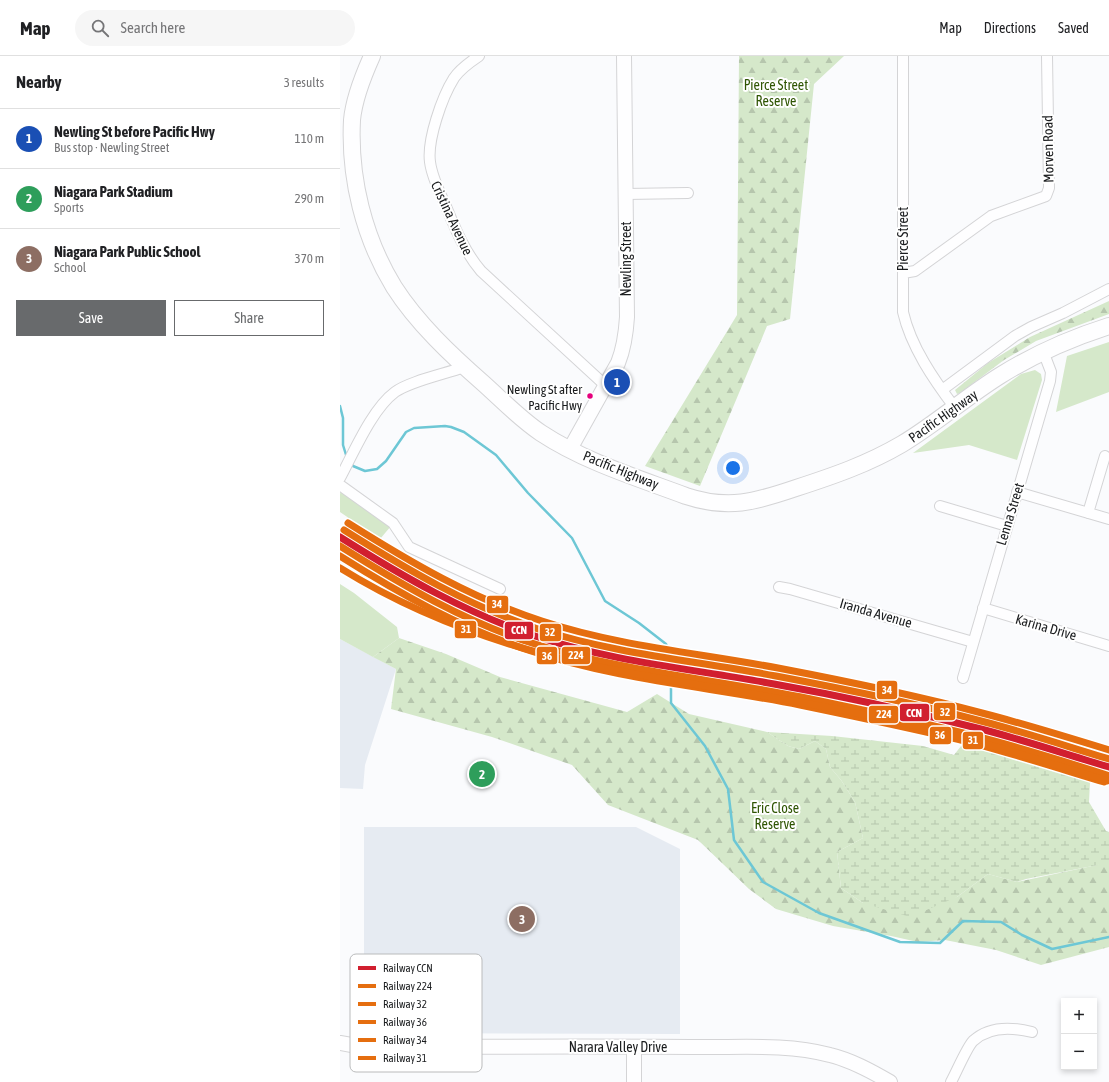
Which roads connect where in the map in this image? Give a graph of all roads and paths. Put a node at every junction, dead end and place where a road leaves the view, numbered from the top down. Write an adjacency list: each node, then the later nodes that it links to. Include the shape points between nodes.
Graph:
1 (372, 56): 12 (main road, Pacific Highway, via 362,80 352,120 353,160 363,217 378,257 394,287 429,331)
2 (479, 56): 13 (street, Cristina Avenue, via 454,78 443,101 430,142 430,162 435,182 466,250 481,271)
3 (624, 56): 7 (main road, Newling Street)
4 (903, 56): 8 (street, Pierce Street)
5 (1047, 56): 8 (street, Morven Road, via 1049,188 1046,196 991,216 915,271)
6 (688, 193): 7 (street)
7 (626, 194): 13 (main road, Newling Street, via 626,329 622,353)
8 (903, 273): 14 (street, Pierce Street, via 903,312 906,327)
9 (1109, 289): 14 (street, Pacific Highway, via 1015,336)
10 (1109, 326): 11 (main road, Pacific Highway)
11 (1043, 352): 15 (main road, Pacific Highway, via 1001,375); 20 (street, Lenna Street, via 1051,372 1050,382)
12 (464, 367): 16 (main road, Pacific Highway, via 545,436); 18 (street, via 395,392 373,416)
13 (606, 386): 16 (main road, Newling Street)
14 (942, 390): 15 (street, Pierce Street)
15 (955, 408): 16 (main road, Pacific Highway, via 902,444 848,471 779,494 730,504 715,504 686,496 616,470)
16 (570, 449)
17 (1106, 456): 22 (street)
18 (340, 478)
19 (340, 485): 26 (street, via 393,523 409,547)
20 (1017, 492): 22 (street); 24 (street, Lenna Street)
21 (940, 506): 24 (street)
22 (1088, 513): 23 (street)
23 (1109, 519)
24 (1007, 526): 27 (street, Lenna Street)
25 (779, 586): 28 (street, Iranda Avenue)
26 (500, 589)
27 (983, 608): 28 (street, Lenna Street); 29 (street, Karina Drive)
28 (973, 642): 30 (street, Lenna Street)
29 (1109, 646)
30 (963, 678)
31 (1032, 1032): 38 (street, via 1019,1029 988,1031 973,1042)
32 (340, 1043): 33 (main road, Narara Valley Drive)
33 (350, 1045)
34 (482, 1047): 35 (main road, Narara Valley Drive)
35 (634, 1047): 36 (main road); 37 (main road, Narara Valley Drive, via 795,1048 848,1061)
36 (634, 1082)
37 (890, 1082)
38 (951, 1082)

